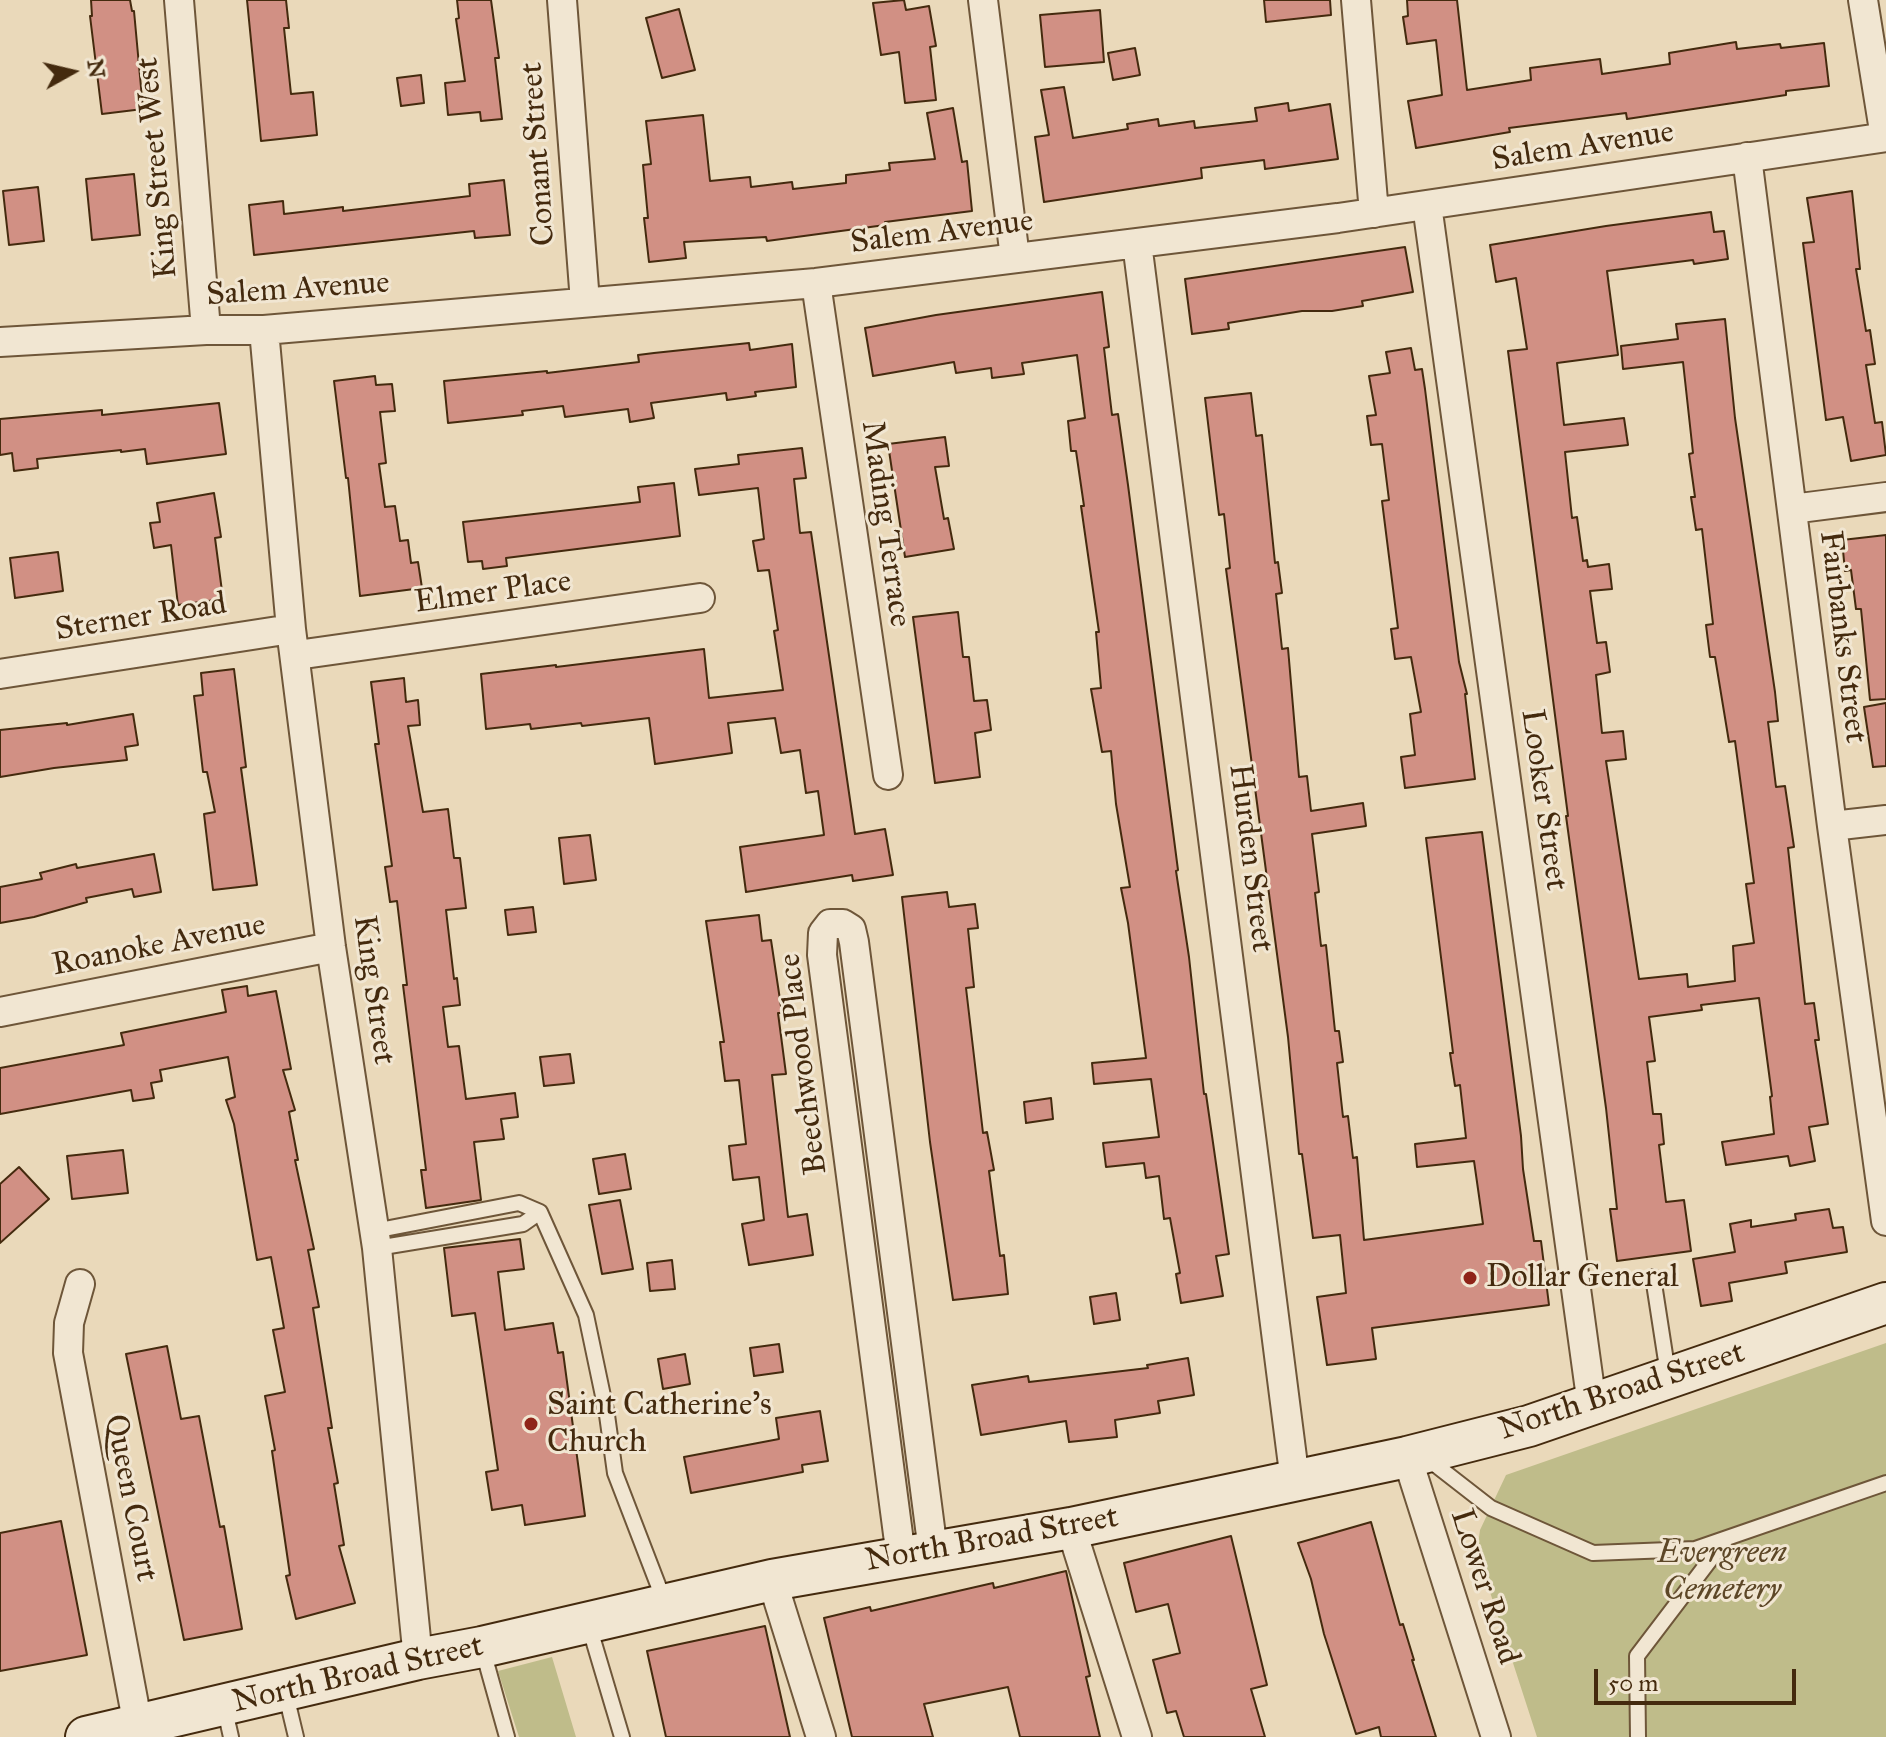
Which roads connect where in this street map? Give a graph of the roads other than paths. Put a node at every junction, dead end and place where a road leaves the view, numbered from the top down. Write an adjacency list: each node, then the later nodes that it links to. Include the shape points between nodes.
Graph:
1 (179, 0): 14 (street, King Street West)
2 (562, 0): 13 (street, Conant Street)
3 (983, 0): 11 (street)
4 (1356, 0): 9 (street)
5 (1863, 0): 6 (street)
6 (1885, 137): 7 (street, Salem Avenue)
7 (1747, 157): 8 (street, Salem Avenue); 18 (street, Fairbanks Street)
8 (1427, 205): 9 (street, Salem Avenue); 38 (street, Looker Street)
9 (1374, 213): 10 (street, Salem Avenue)
10 (1137, 243): 11 (street, Salem Avenue); 40 (street, Hurden Street)
11 (1015, 258): 12 (street, Salem Avenue)
12 (816, 283): 13 (street, Salem Avenue); 22 (street, Mading Terrace)
13 (585, 302): 15 (street, Salem Avenue)
14 (206, 330): 15 (street, Salem Avenue); 16 (street, Salem Avenue)
15 (264, 330): 20 (street, King Street)
16 (0, 342)
17 (1886, 497): 18 (street)
18 (1792, 509): 24 (street, Fairbanks Street)
19 (700, 598): 20 (street, Elmer Place)
20 (294, 642): 21 (street, Sterner Road); 25 (street, King Street)
21 (0, 674)
22 (888, 775)
23 (1886, 820): 24 (street)
24 (1832, 826): 30 (street, Fairbanks Street)
25 (331, 947): 26 (street, Roanoke Avenue); 31 (street, King Street)
26 (0, 1012)
27 (878, 1122): 28 (street); 28 (street, Beechwood Place, via 851,929 830,924 823,933 822,955); 35 (street, Beechwood Place)
28 (846, 1126): 36 (street, Beechwood Place)
29 (540, 1212): 31 (lane, via 523,1224); 31 (lane, via 519,1203); 46 (lane, via 586,1315 615,1473)
30 (1886, 1221)
31 (376, 1240): 49 (street, King Street)
32 (1653, 1277): 37 (lane)
33 (80, 1284): 52 (street, Queen Court, via 69,1323 68,1353)
34 (1886, 1303): 37 (main road, North Broad Street)
35 (904, 1321): 36 (street); 44 (street, Beechwood Place)
36 (872, 1325): 44 (street, Beechwood Place)
37 (1668, 1379): 38 (main road, North Broad Street)
38 (1592, 1405): 39 (main road, North Broad Street)
39 (1414, 1455): 40 (main road, North Broad Street); 43 (lane, via 1491,1508 1593,1553 1695,1549); 59 (street, Lower Road)
40 (1295, 1481): 42 (main road, North Broad Street)
41 (1886, 1483): 43 (lane)
42 (1071, 1528): 44 (main road, North Broad Street); 58 (street)
43 (1727, 1538): 60 (lane, via 1637,1656)
44 (917, 1554): 45 (main road, North Broad Street)
45 (772, 1580): 46 (main road, North Broad Street); 57 (street)
46 (665, 1604): 47 (main road, North Broad Street)
47 (588, 1622): 48 (main road, North Broad Street); 56 (lane)
48 (482, 1647): 49 (main road, North Broad Street); 55 (lane)
49 (418, 1659): 50 (main road, North Broad Street)
50 (285, 1691): 51 (main road, North Broad Street); 54 (lane)
51 (227, 1721): 52 (main road, North Broad Street)
52 (138, 1726): 53 (main road, North Broad Street)
53 (86, 1737)
54 (296, 1737)
55 (507, 1737)
56 (622, 1737)
57 (821, 1737)
58 (1137, 1737)
59 (1496, 1737)
60 (1638, 1737)

